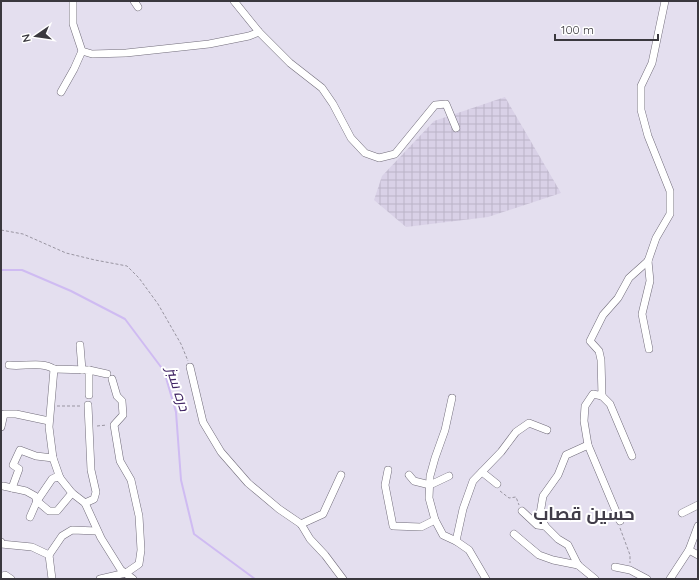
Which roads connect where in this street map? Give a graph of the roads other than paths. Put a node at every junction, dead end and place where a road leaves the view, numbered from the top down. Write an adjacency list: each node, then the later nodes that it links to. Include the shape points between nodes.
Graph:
1 (73, 1): 5 (street, via 73,24)
2 (234, 1): 4 (street)
3 (665, 1): 8 (street, via 652,63 641,86 641,110 648,136 670,191 670,214 656,238)
4 (259, 32): 5 (street, via 209,44 126,53 92,54); 7 (street, via 290,63 322,88 351,138 365,153 379,158 394,154 435,105 446,104)
5 (82, 50): 6 (street)
6 (61, 92)
7 (456, 128)
8 (648, 261): 10 (street, via 650,281 642,314); 16 (street, via 628,278 618,298 603,315 590,341 599,351 601,360)
9 (80, 345): 14 (street)
10 (649, 349)
11 (9, 365): 13 (street, via 50,366)
12 (190, 367): 44 (street, via 203,422 221,452 248,484)
13 (54, 369): 14 (street); 19 (street)
14 (85, 370): 15 (street); 56 (street, via 109,377 117,396 122,401 122,415 114,425 120,461 131,480 139,516 141,550 139,564)
15 (89, 395)
16 (602, 396): 22 (street, via 593,394 585,406 584,421); 23 (street, via 610,404)
17 (452, 398): 32 (street, via 446,430 430,476)
18 (88, 405): 37 (street, via 91,470 96,492 94,499)
19 (49, 421): 20 (street, via 4,414); 24 (street)
20 (1, 427)
21 (547, 430): 26 (street, via 529,423 516,432)
22 (588, 445): 43 (street); 45 (street, via 566,455 558,475 543,496 540,514)
23 (632, 456)
24 (53, 458): 30 (street); 34 (street, via 36,456 20,450 13,465 19,469)
25 (388, 470): 42 (street, via 385,485 394,526 421,527)
26 (482, 472): 31 (street); 49 (street, via 473,481)
27 (409, 475): 32 (street, via 414,481)
28 (341, 476): 44 (street, via 323,514)
29 (449, 476): 32 (street)
30 (60, 478): 35 (street); 36 (street, via 52,479)
31 (498, 484)
32 (430, 485): 42 (street, via 429,498)
33 (3, 486): 34 (street)
34 (12, 488): 36 (street, via 26,491 35,496)
35 (72, 493): 36 (street, via 57,511 48,510); 37 (street)
36 (37, 501): 41 (street)
37 (86, 503): 47 (street)
38 (698, 505): 40 (street)
39 (522, 511): 45 (street, via 537,525)
40 (682, 513)
41 (30, 517)
42 (435, 520): 49 (street, via 443,535)
43 (620, 521)
44 (301, 524): 62 (street)
45 (545, 526): 54 (street, via 568,545)
46 (698, 526): 51 (street)
47 (98, 531): 52 (street, via 72,530 62,536); 56 (street, via 121,570)
48 (514, 534): 54 (street, via 539,555)
49 (456, 541): 63 (street, via 469,550)
50 (1, 542): 52 (street, via 32,547)
51 (689, 550): 53 (street); 66 (street)
52 (49, 555): 59 (street)
53 (698, 555)
54 (578, 565): 64 (street)
55 (615, 567): 65 (street, via 630,570)
56 (126, 574): 60 (street); 61 (street)
57 (1, 577): 58 (street, via 5,575)
58 (11, 579)
59 (52, 579)
60 (100, 579)
61 (133, 579)
62 (343, 579)
63 (486, 579)
64 (596, 579)
65 (647, 579)
66 (670, 579)

